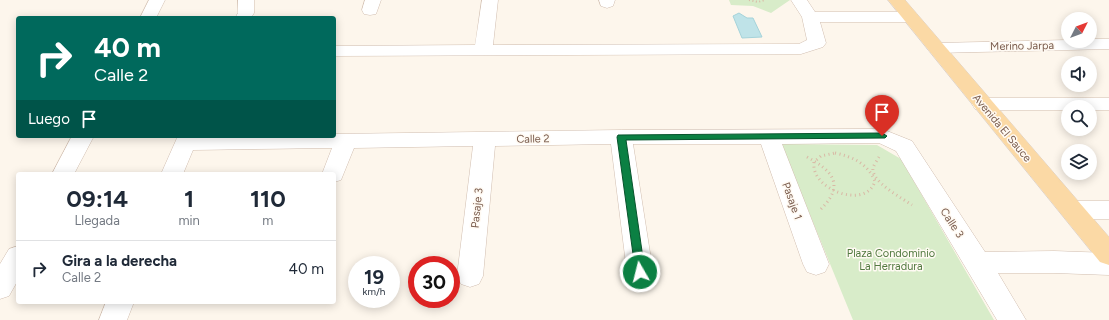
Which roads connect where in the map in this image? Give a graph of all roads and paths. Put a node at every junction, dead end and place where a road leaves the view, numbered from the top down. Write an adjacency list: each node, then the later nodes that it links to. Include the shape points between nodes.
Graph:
1 (158, 0): 8 (street)
2 (246, 0): 9 (street)
3 (490, 0): 14 (street)
4 (749, 0): 5 (path)
5 (765, 0)
6 (798, 0): 10 (street)
7 (896, 0): 11 (main road, Avenida El Sauce)
8 (149, 16)
9 (244, 16)
10 (810, 17): 11 (street); 14 (street, via 817,43 801,49)
11 (910, 17): 13 (main road, Avenida El Sauce)
12 (1109, 44): 13 (street, Merino Jarpa)
13 (936, 48): 16 (main road, Avenida El Sauce)
14 (483, 50): 15 (street)
15 (336, 51)
16 (982, 104): 17 (street); 29 (main road, Avenida El Sauce)
17 (1109, 104)
18 (882, 136): 22 (street, Calle 2); 34 (street, Calle 3, via 904,146)
19 (622, 137): 21 (street, Calle 2); 22 (street, Calle 2); 37 (street)
20 (82, 138): 25 (street)
21 (485, 139): 23 (street, Calle 2); 38 (street, Pasaje 3)
22 (769, 139): 24 (path); 31 (street, Pasaje 1)
23 (345, 142): 26 (street, Calle 2, via 185,143); 27 (street)
24 (815, 161): 28 (path, via 833,179); 28 (path, via 814,174 825,187); 28 (path, via 826,154 844,154 862,162 873,174 874,187 870,192 854,196)
25 (64, 172)
26 (173, 172)
27 (335, 172)
28 (834, 192): 31 (path, via 818,212)
29 (1071, 210): 30 (street); 32 (main road, Avenida El Sauce)
30 (1109, 210)
31 (800, 221): 35 (street, Pasaje 1)
32 (1109, 255)
33 (16, 260): 39 (street)
34 (978, 263): 36 (street); 42 (street, Calle 3)
35 (816, 264)
36 (1109, 264)
37 (640, 272)
38 (470, 276)
39 (0, 288)
40 (119, 304): 41 (street)
41 (113, 320)
42 (1012, 320)

